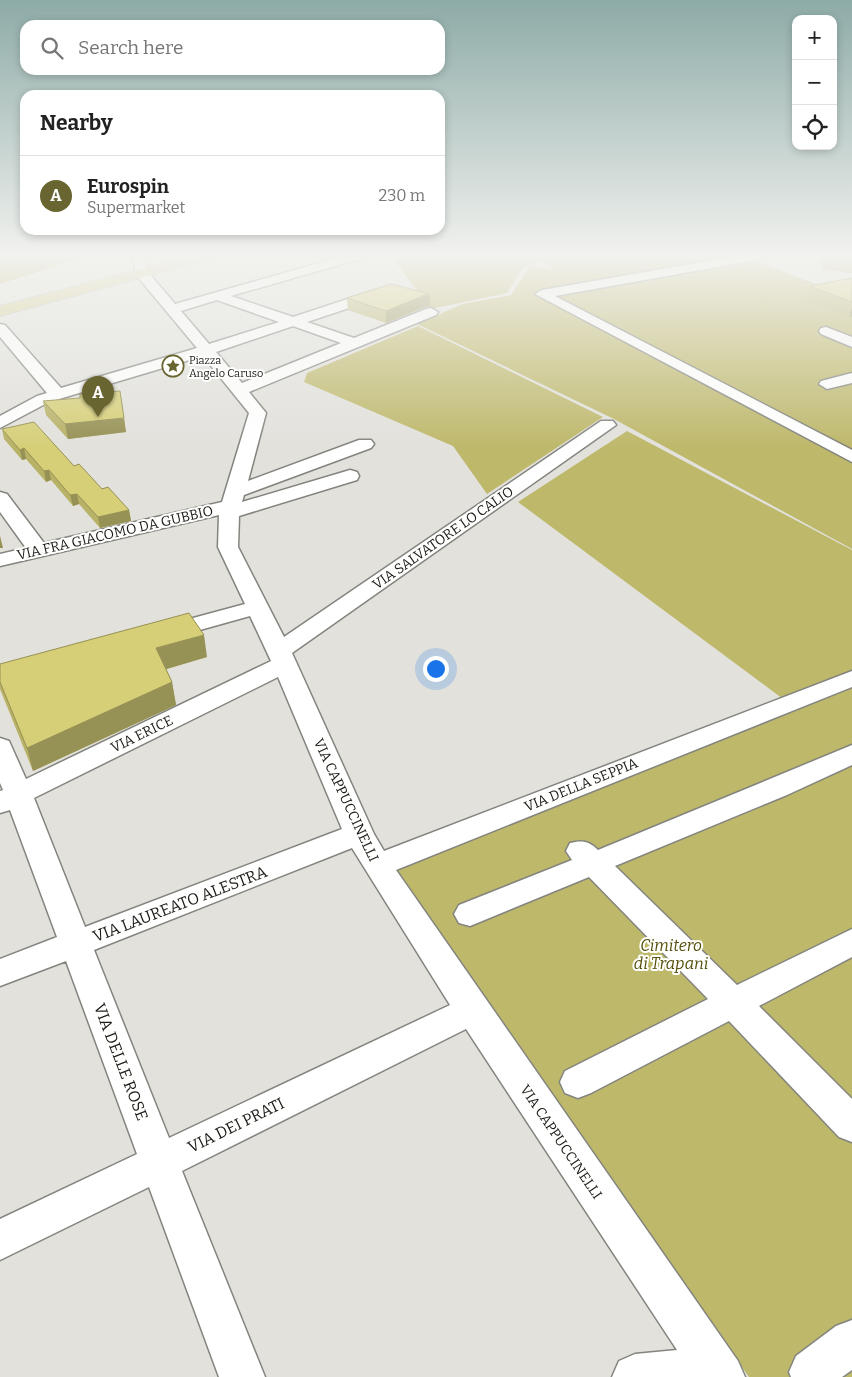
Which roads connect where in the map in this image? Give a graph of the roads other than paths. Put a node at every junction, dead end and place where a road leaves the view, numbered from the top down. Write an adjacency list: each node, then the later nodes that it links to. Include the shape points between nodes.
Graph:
1 (181, 319): 11 (street, VIA CAPPUCCINELLI)
2 (285, 319): 6 (street)
3 (301, 319): 6 (street)
4 (415, 319): 10 (street)
5 (590, 319): 19 (street)
6 (293, 322): 10 (street); 11 (street)
7 (0, 328): 15 (street)
8 (826, 331): 9 (street)
9 (852, 343)
10 (357, 344): 14 (street)
11 (207, 350): 14 (street, VIA CAPPUCCINELLI); 15 (street)
12 (852, 378): 13 (street)
13 (827, 384)
14 (240, 390): 22 (street, VIA CAPPUCCINELLI, via 258,413)
15 (57, 394): 16 (street)
16 (0, 423)
17 (606, 425): 27 (street, VIA SALVATORE LO CALIO)
18 (365, 444): 22 (street)
19 (852, 457)
20 (350, 476): 22 (street, via 306,491)
21 (0, 498): 23 (street)
22 (232, 503): 23 (street, VIA FRA GIACOMO DA GUBBIO); 25 (street, VIA CAPPUCCINELLI, via 227,523 228,547)
23 (39, 551): 24 (street, VIA FRA GIACOMO DA GUBBIO)
24 (0, 560)
25 (258, 607): 26 (street); 27 (street, VIA CAPPUCCINELLI)
26 (144, 639)
27 (282, 658): 31 (street, VIA ERICE); 32 (street, VIA CAPPUCCINELLI)
28 (852, 678): 34 (street, VIA DELLA SEPPIA)
29 (0, 747): 31 (street, VIA DELLE ROSE)
30 (852, 754): 33 (street, via 777,788)
31 (9, 798): 37 (street, VIA DELLE ROSE)
32 (359, 834): 34 (street, VIA CAPPUCCINELLI); 37 (street, VIA LAUREATO ALESTRA)
33 (586, 857): 35 (street); 39 (street)
34 (377, 866): 40 (street, VIA CAPPUCCINELLI)
35 (470, 914)
36 (852, 942): 39 (street)
37 (75, 944): 38 (street, VIA LAUREATO ALESTRA); 43 (street, VIA DELLE ROSE)
38 (0, 973)
39 (735, 1004): 41 (street); 42 (street)
40 (472, 1010): 43 (street, VIA DEI PRATI); 46 (street, VIA CAPPUCCINELLI)
41 (578, 1082)
42 (852, 1125)
43 (159, 1162): 44 (street, VIA DEI PRATI); 48 (street, VIA DELLE ROSE)
44 (0, 1240)
45 (852, 1342): 47 (street)
46 (718, 1372): 49 (street)
47 (812, 1372)
48 (242, 1377)
49 (635, 1377)

